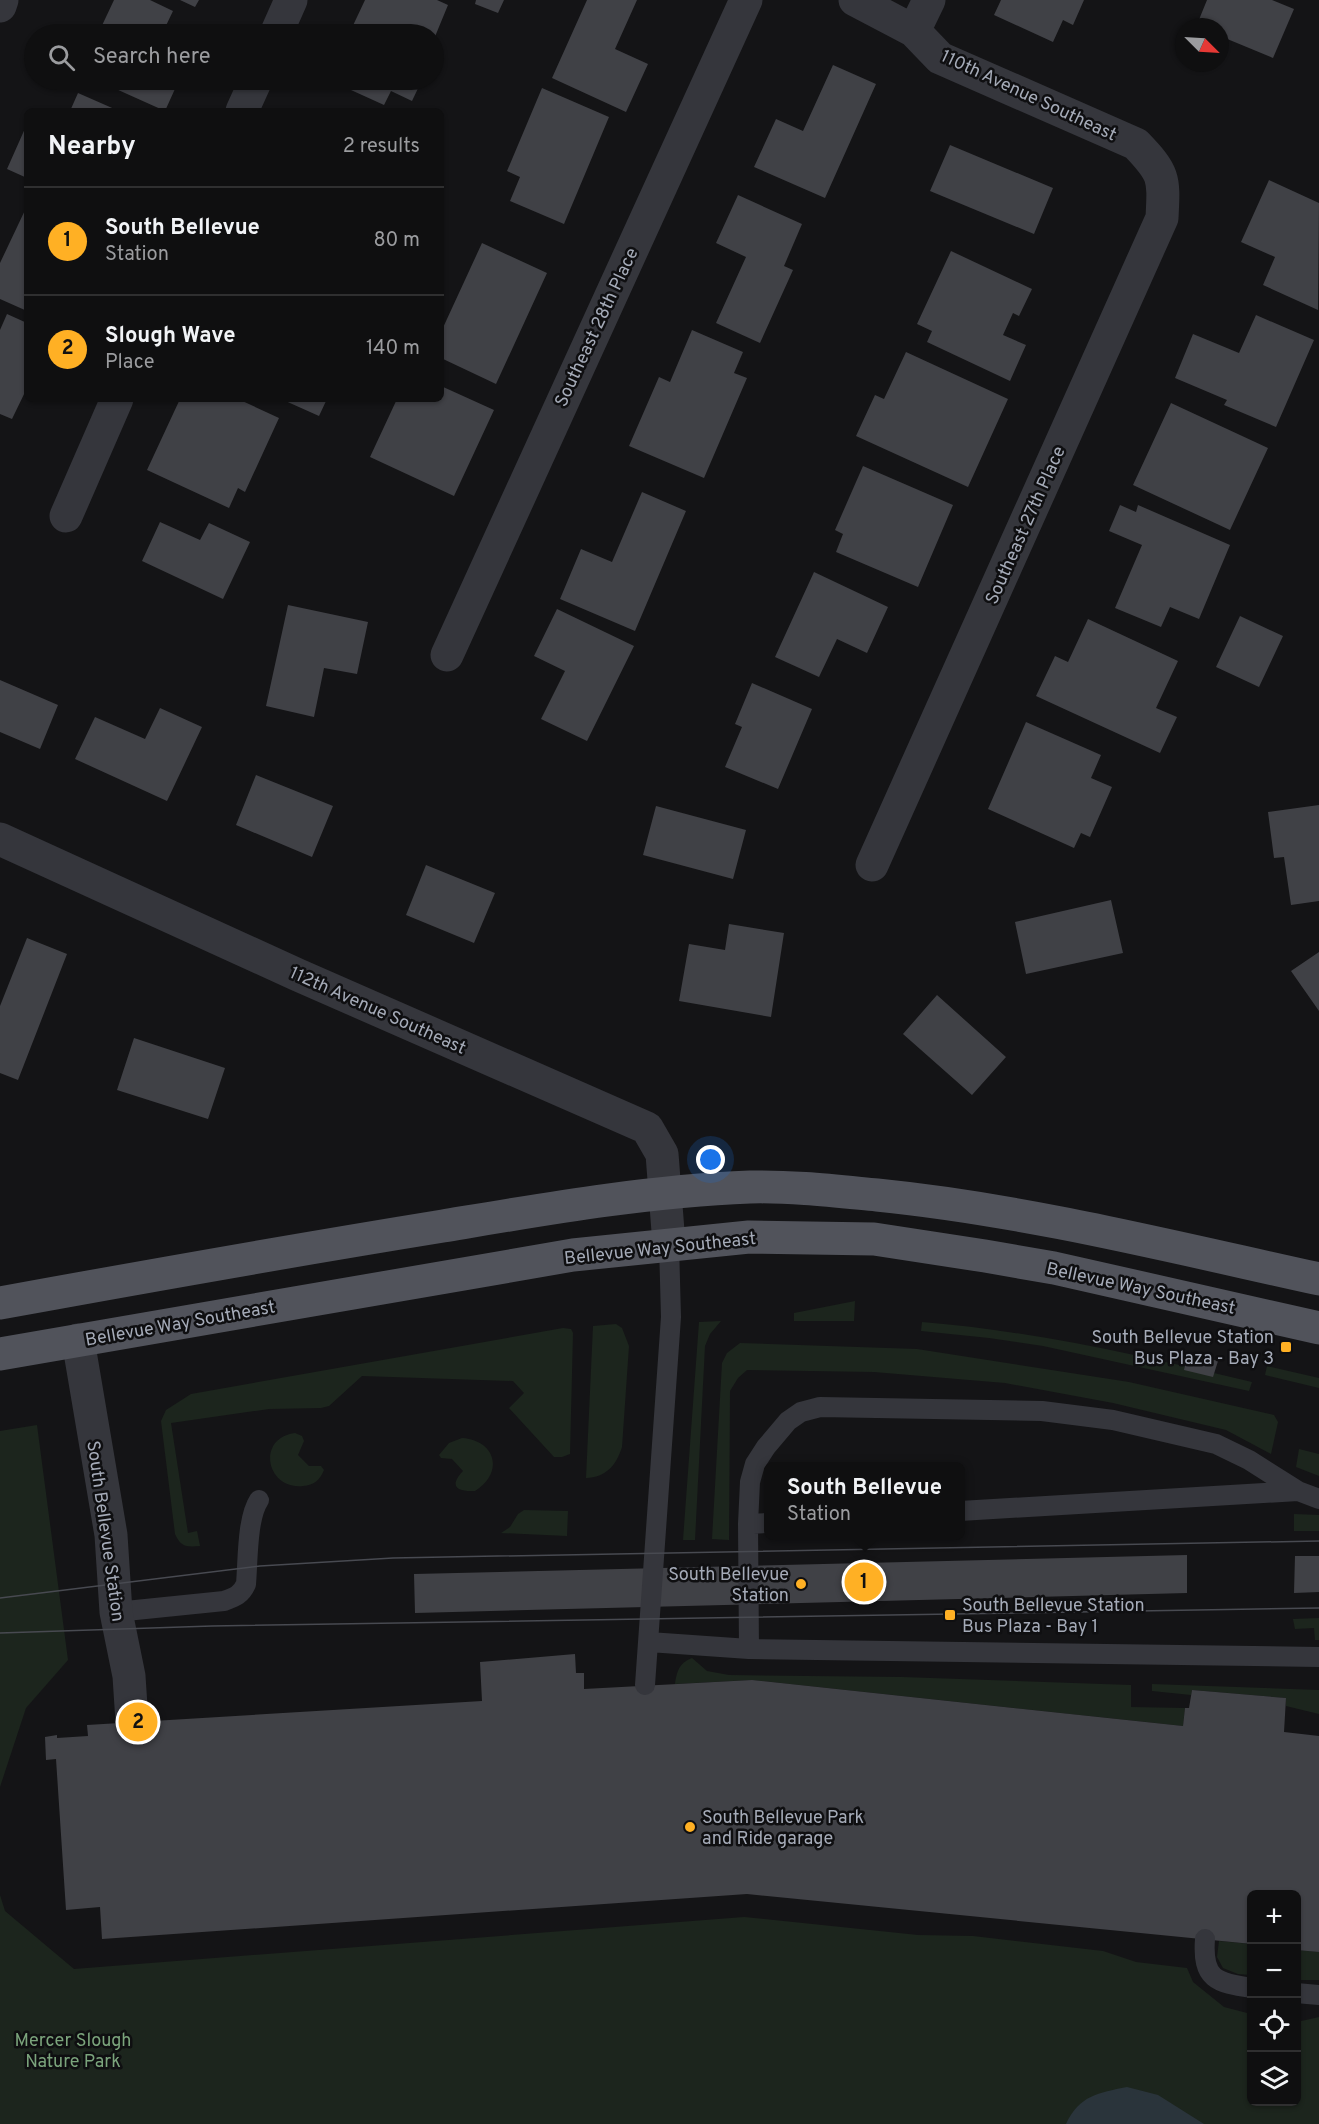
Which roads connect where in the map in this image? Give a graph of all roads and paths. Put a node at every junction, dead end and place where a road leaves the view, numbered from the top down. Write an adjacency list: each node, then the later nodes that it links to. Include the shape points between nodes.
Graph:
1 (2, 0): 6 (street)
2 (291, 0): 7 (street)
3 (746, 0): 14 (street, Southeast 28th Place)
4 (855, 0): 8 (street, 110th Avenue Southeast)
5 (929, 0): 8 (street)
6 (0, 6)
7 (280, 24)
8 (914, 31): 11 (street, 110th Avenue Southeast, via 940,58 1136,144 1153,161)
9 (251, 90): 10 (street)
10 (243, 108)
11 (1163, 181): 16 (street, Southeast 27th Place, via 1162,218)
12 (116, 402): 13 (street)
13 (66, 516)
14 (447, 655)
15 (0, 839): 17 (street, 112th Avenue Southeast, via 647,1128 662,1154)
16 (872, 865)
17 (666, 1193): 18 (street, 112th Avenue Southeast); 19 (main road, via 752,1187 974,1207); 20 (main road, via 579,1203)
18 (669, 1244): 22 (main road, Bellevue Way Southeast, via 749,1237 874,1239 1054,1268); 23 (main road, Bellevue Way Southeast, via 573,1255); 32 (lane, via 671,1317)
19 (1319, 1279)
20 (66, 1291): 21 (main road); 23 (main road)
21 (0, 1302)
22 (1319, 1328)
23 (78, 1340): 24 (main road, Bellevue Way Southeast); 31 (street, South Bellevue Station, via 111,1535)
24 (0, 1354)
25 (1298, 1491): 26 (lane); 28 (lane); 30 (lane, via 1216,1444 1113,1420 1042,1411 820,1407 801,1412 788,1421 755,1464)
26 (1319, 1499)
27 (259, 1500): 31 (lane, via 251,1519 246,1584 241,1593 224,1601)
28 (965, 1511)
29 (764, 1523): 30 (lane)
30 (748, 1524): 33 (lane)
31 (116, 1612): 36 (street, South Bellevue Station, via 129,1676)
32 (649, 1642): 33 (lane); 35 (lane)
33 (749, 1649): 34 (lane)
34 (1319, 1657)
35 (645, 1685)
36 (132, 1722)
37 (1204, 1939): 38 (lane, via 1204,1955 1213,1977 1224,1984)
38 (1247, 1987)
39 (1301, 1994): 40 (lane)
40 (1319, 1995)

